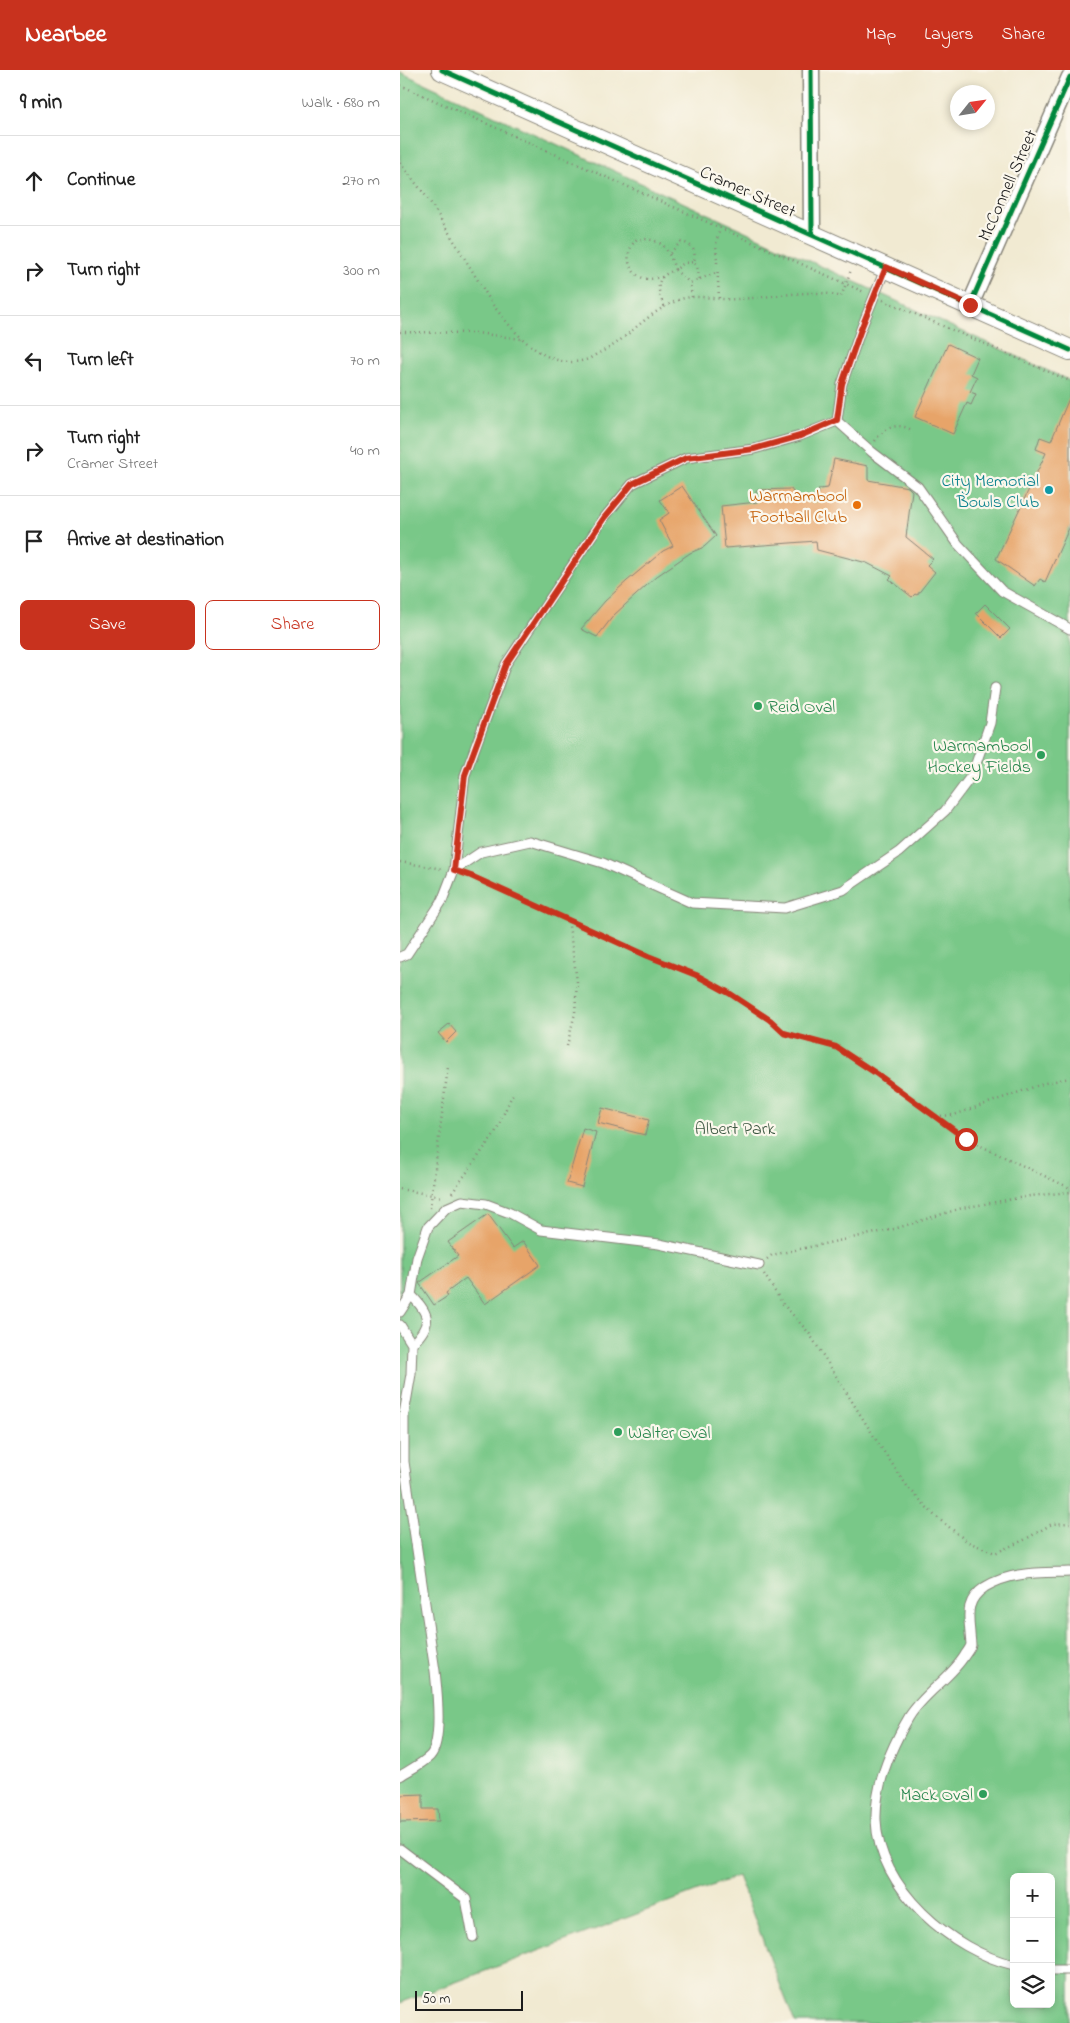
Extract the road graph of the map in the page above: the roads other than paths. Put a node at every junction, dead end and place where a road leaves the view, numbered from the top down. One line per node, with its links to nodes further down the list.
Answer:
1 (442, 70): 4 (street, Cramer Street)
2 (811, 70): 4 (street)
3 (1070, 77): 6 (street, McConnell Street)
4 (812, 235): 5 (street, Cramer Street)
5 (886, 267): 6 (street, Cramer Street); 8 (lane)
6 (970, 305): 7 (street, Cramer Street)
7 (1070, 350)
8 (837, 420): 9 (lane); 11 (lane)
9 (1070, 628)
10 (995, 688): 11 (lane)
11 (454, 870): 12 (lane)
12 (400, 957)
13 (759, 1265): 14 (lane)
14 (411, 1295): 15 (lane); 17 (lane)
15 (400, 1312)
16 (400, 1325): 17 (lane)
17 (412, 1344): 19 (lane)
18 (1070, 1572): 22 (lane)
19 (400, 1776)
20 (400, 1849): 21 (lane)
21 (473, 1937)
22 (1010, 1964)
23 (1055, 1970): 24 (lane)
24 (1070, 1970)

